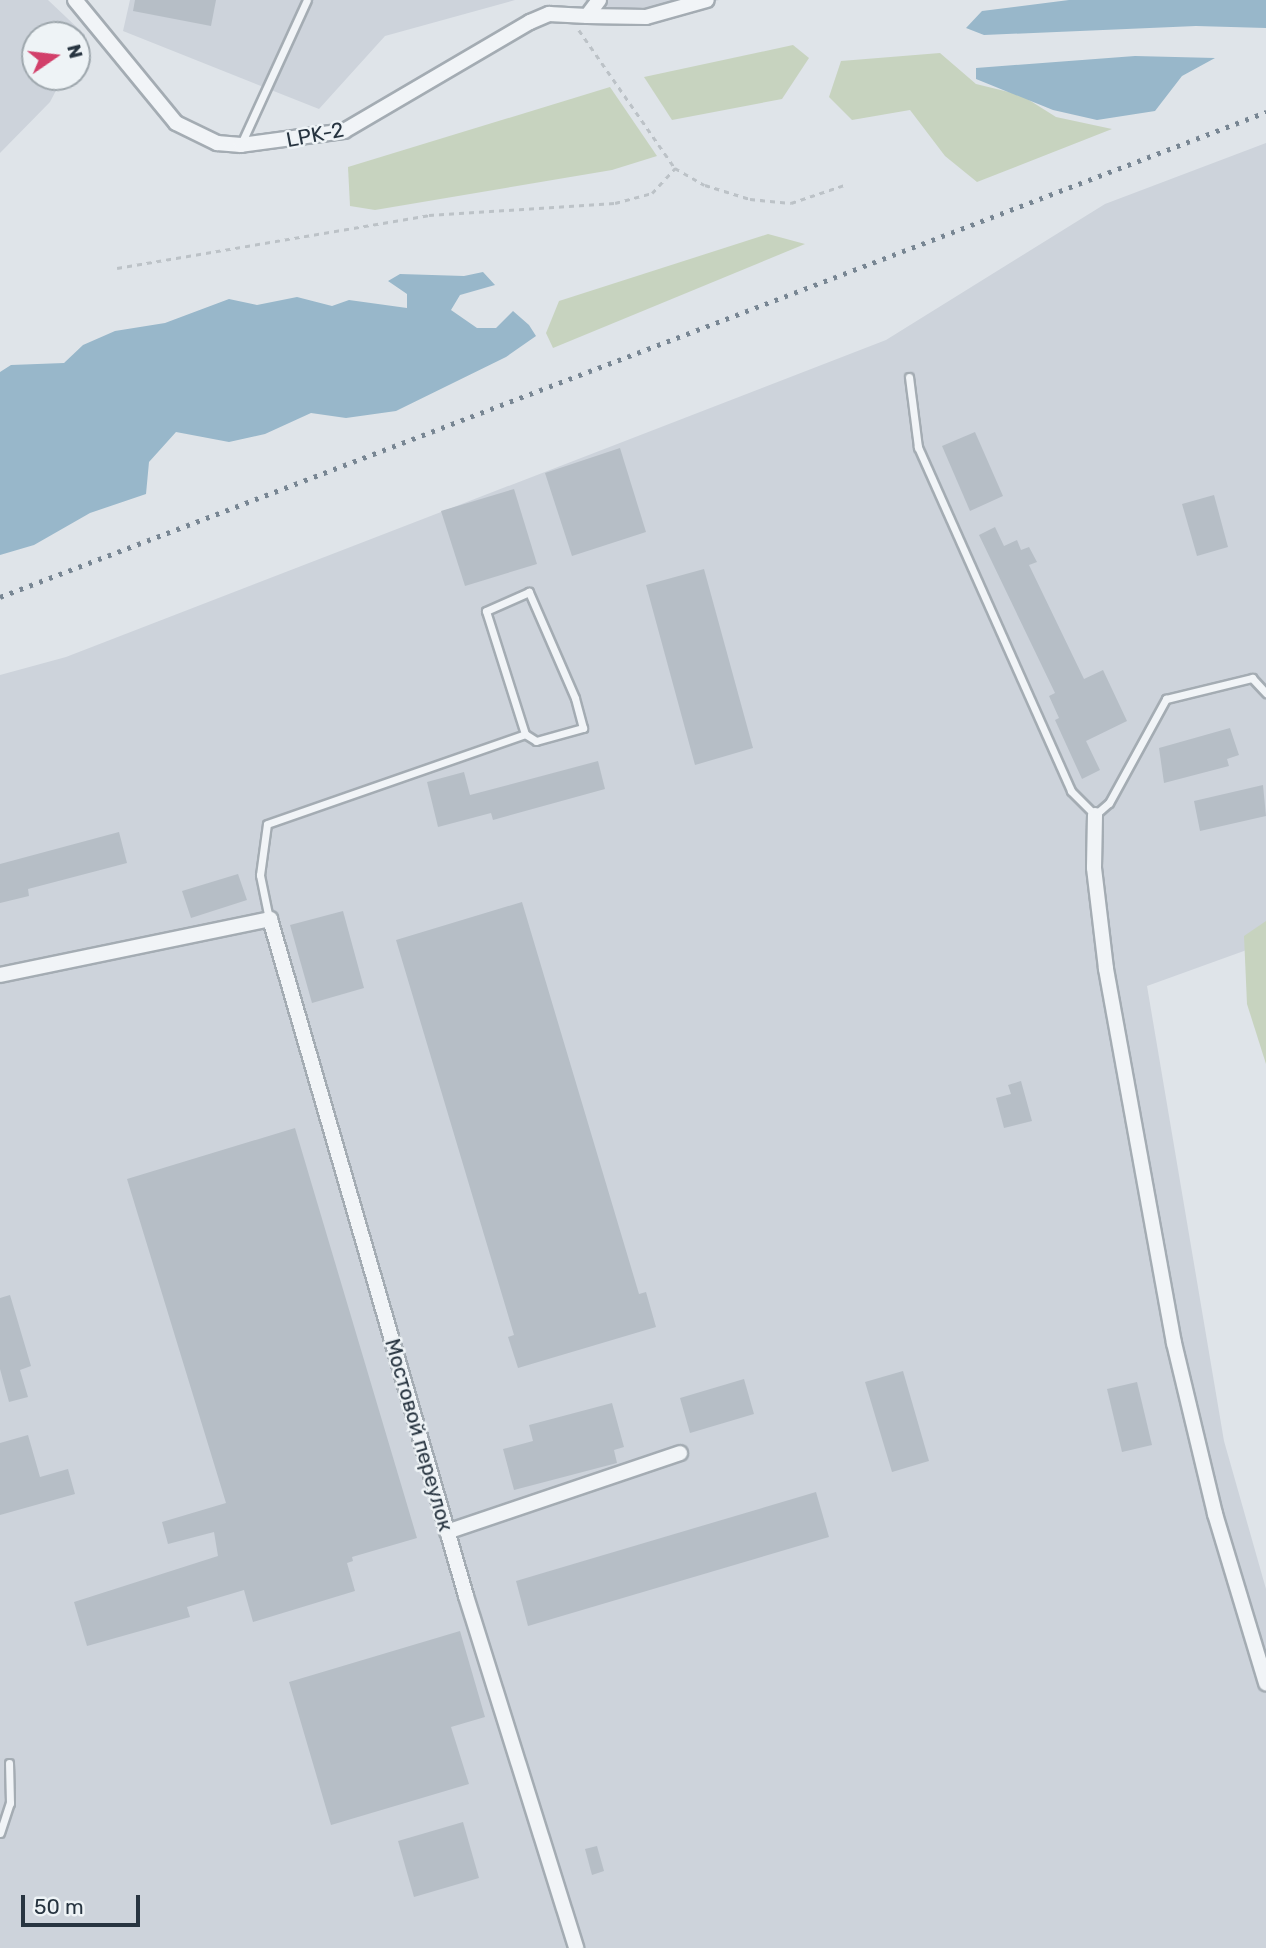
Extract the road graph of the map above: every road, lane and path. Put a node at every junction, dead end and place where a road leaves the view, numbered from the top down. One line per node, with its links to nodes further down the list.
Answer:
1 (75, 0): 7 (street, LPK-2)
2 (307, 0): 7 (lane)
3 (600, 0): 6 (street)
4 (707, 0): 6 (street, LPK-2)
5 (566, 13): 6 (street, LPK-2); 7 (street, LPK-2); 8 (path)
6 (587, 16)
7 (240, 145)
8 (675, 168): 9 (path); 10 (path)
9 (847, 184)
10 (117, 268)
11 (909, 377): 14 (lane)
12 (1266, 693): 14 (lane)
13 (525, 734): 13 (lane); 15 (lane)
14 (1095, 815): 19 (street)
15 (270, 919): 16 (street); 18 (street, Мостовой переулок)
16 (0, 975)
17 (680, 1453): 18 (street)
18 (447, 1532): 22 (street, Мостовой переулок)
19 (1266, 1684)
20 (9, 1763): 21 (lane)
21 (0, 1833)
22 (576, 1948)

